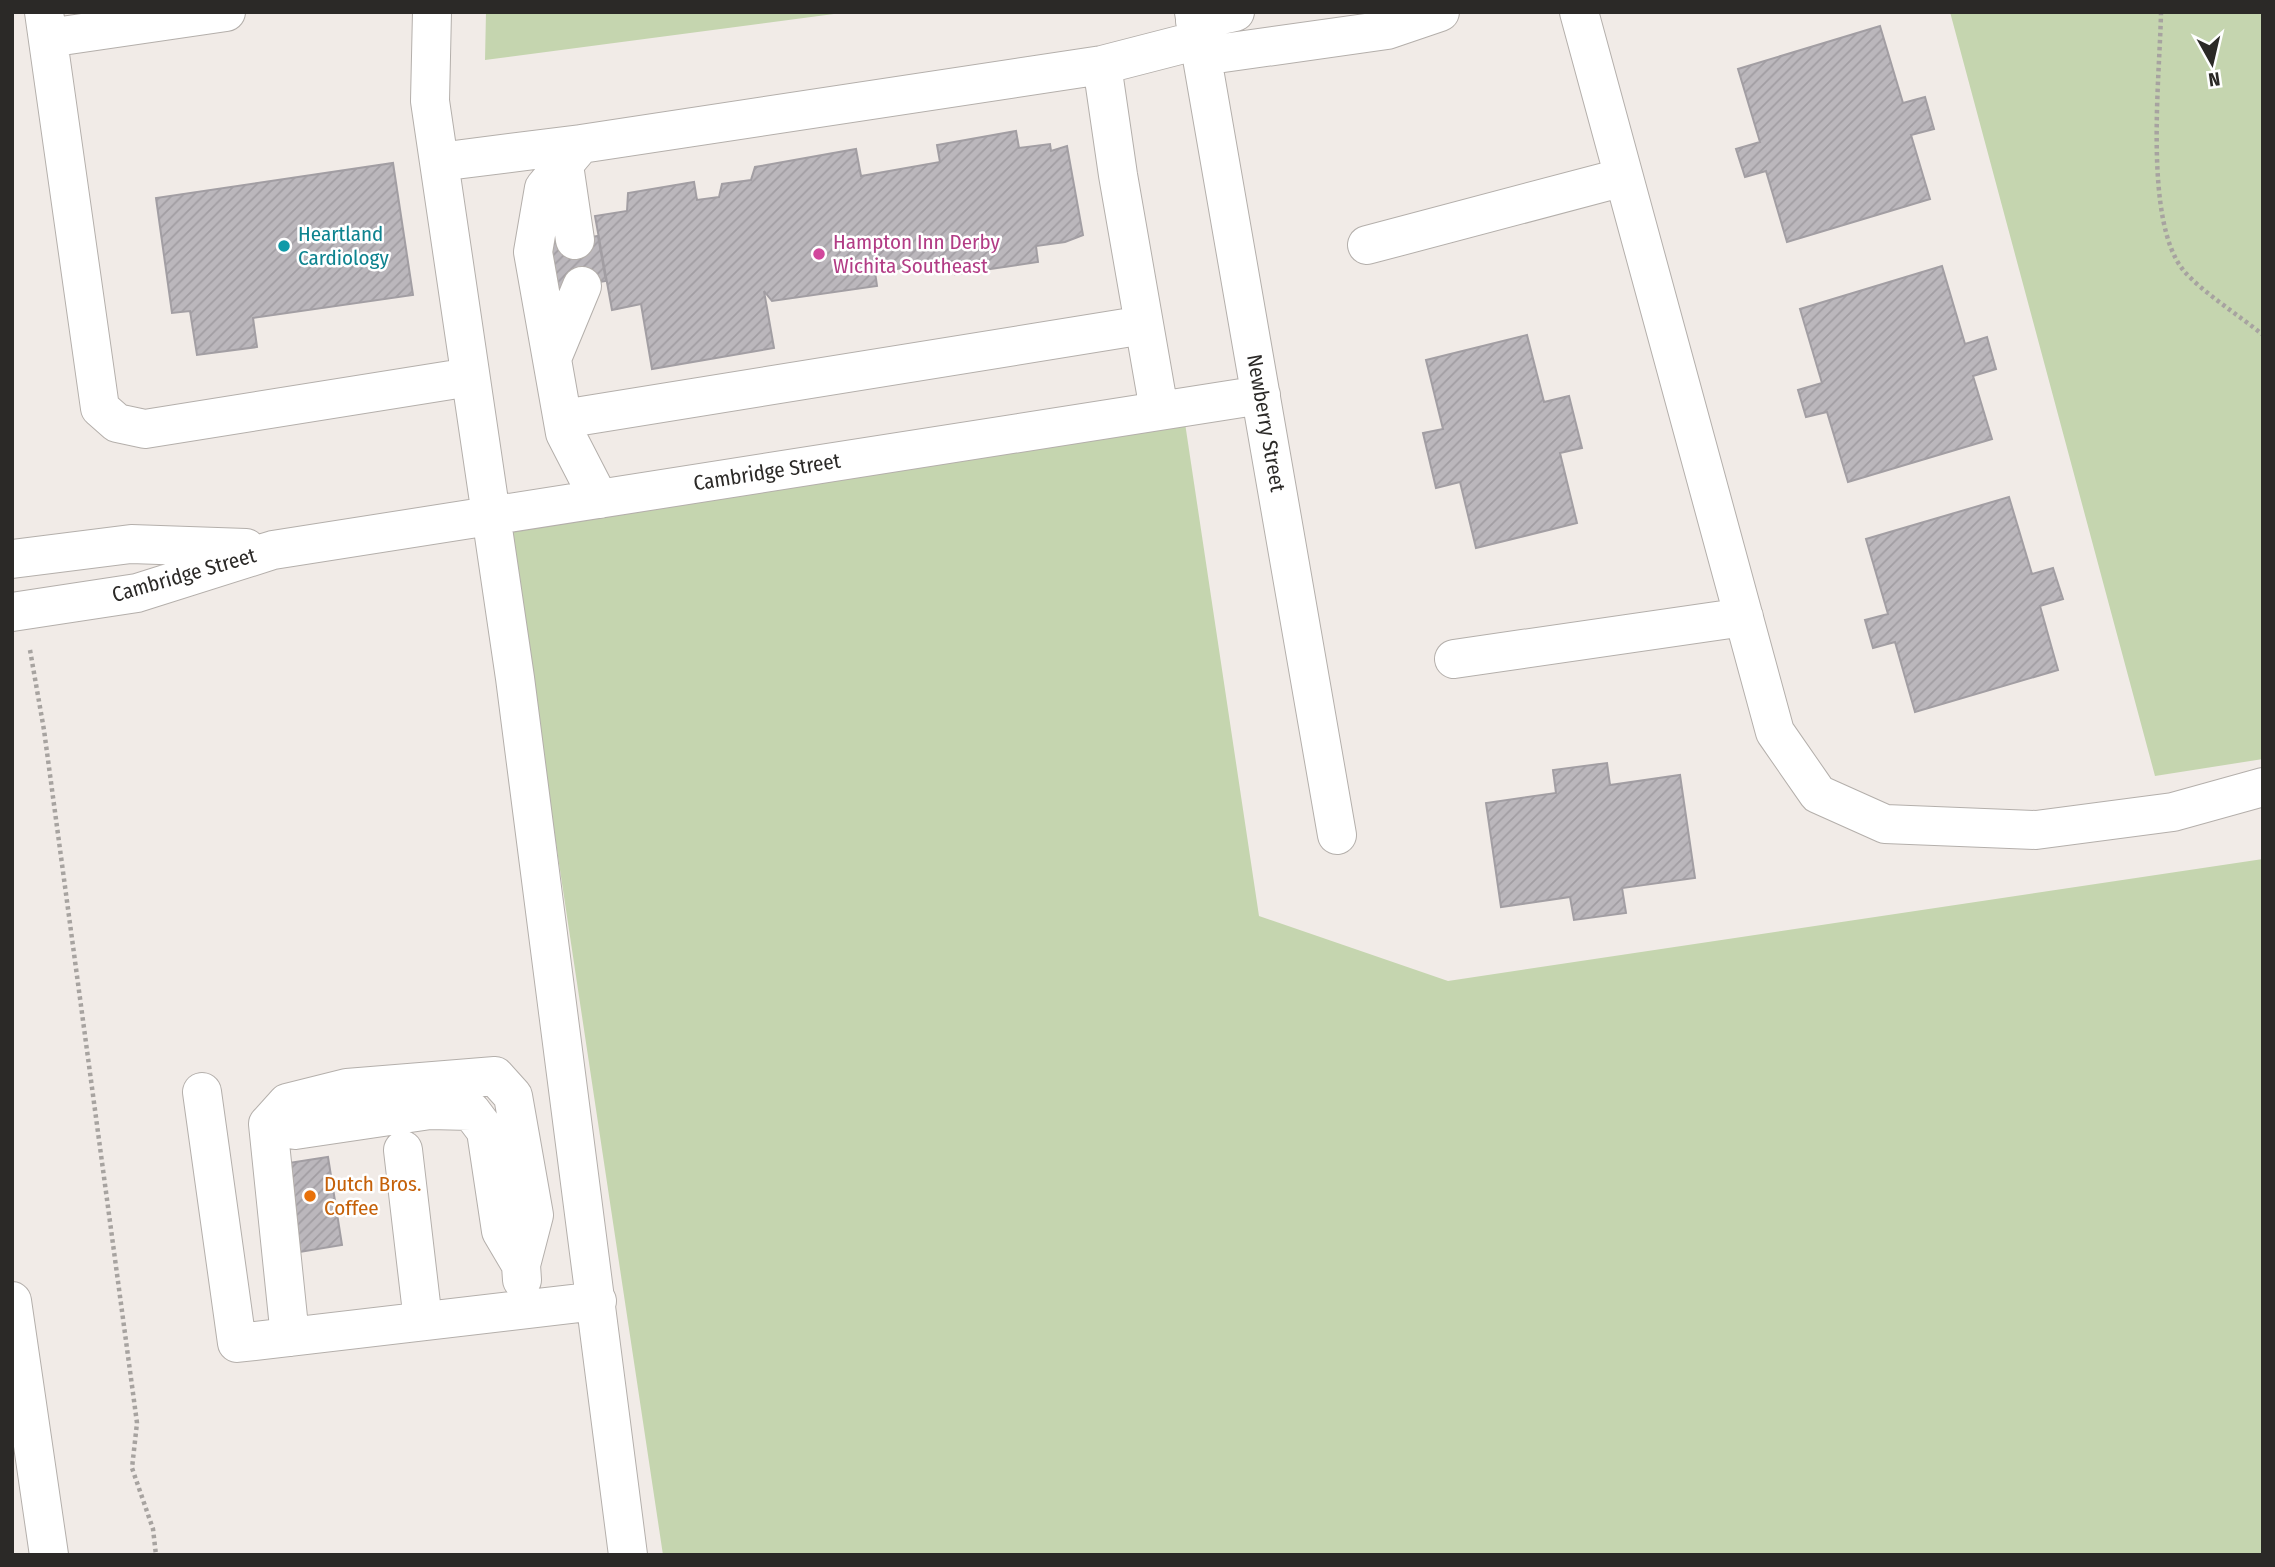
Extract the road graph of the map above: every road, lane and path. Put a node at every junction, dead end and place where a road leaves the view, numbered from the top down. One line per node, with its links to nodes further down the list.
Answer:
1 (226, 12): 7 (street)
2 (432, 12): 11 (street)
3 (1235, 12): 8 (street)
4 (1440, 12): 8 (street)
5 (1579, 12): 12 (street)
6 (2161, 12): 17 (path)
7 (46, 25): 19 (street)
8 (1198, 32): 9 (street); 20 (street, Newberry Street)
9 (1102, 65): 10 (street); 16 (street)
10 (573, 154): 11 (street); 13 (street); 18 (street)
11 (439, 162): 19 (street)
12 (1624, 177): 14 (street); 28 (street)
13 (575, 240)
14 (1367, 245)
15 (582, 286): 18 (street)
16 (1144, 326): 21 (street); 22 (street)
17 (2263, 335)
18 (553, 356): 22 (street)
19 (470, 377): 24 (street)
20 (1261, 395): 21 (street, Cambridge Street); 32 (street, Newberry Street)
21 (1159, 410): 23 (street, Cambridge Street)
22 (563, 419): 23 (street)
23 (599, 499): 24 (street, Cambridge Street)
24 (490, 515): 25 (street, Cambridge Street); 36 (street)
25 (273, 550): 26 (street, Cambridge Street); 27 (street, Cambridge Street)
26 (12, 559)
27 (12, 611)
28 (1744, 617): 29 (street); 31 (street)
29 (1454, 659)
30 (33, 679): 41 (path)
31 (2263, 787)
32 (1337, 835)
33 (202, 1091): 39 (street)
34 (403, 1150): 38 (street)
35 (12, 1301): 40 (street)
36 (597, 1301): 37 (street); 42 (street)
37 (526, 1310): 38 (street); 39 (street)
38 (423, 1321): 39 (street)
39 (290, 1338)
40 (49, 1555)
41 (156, 1555)
42 (628, 1555)

